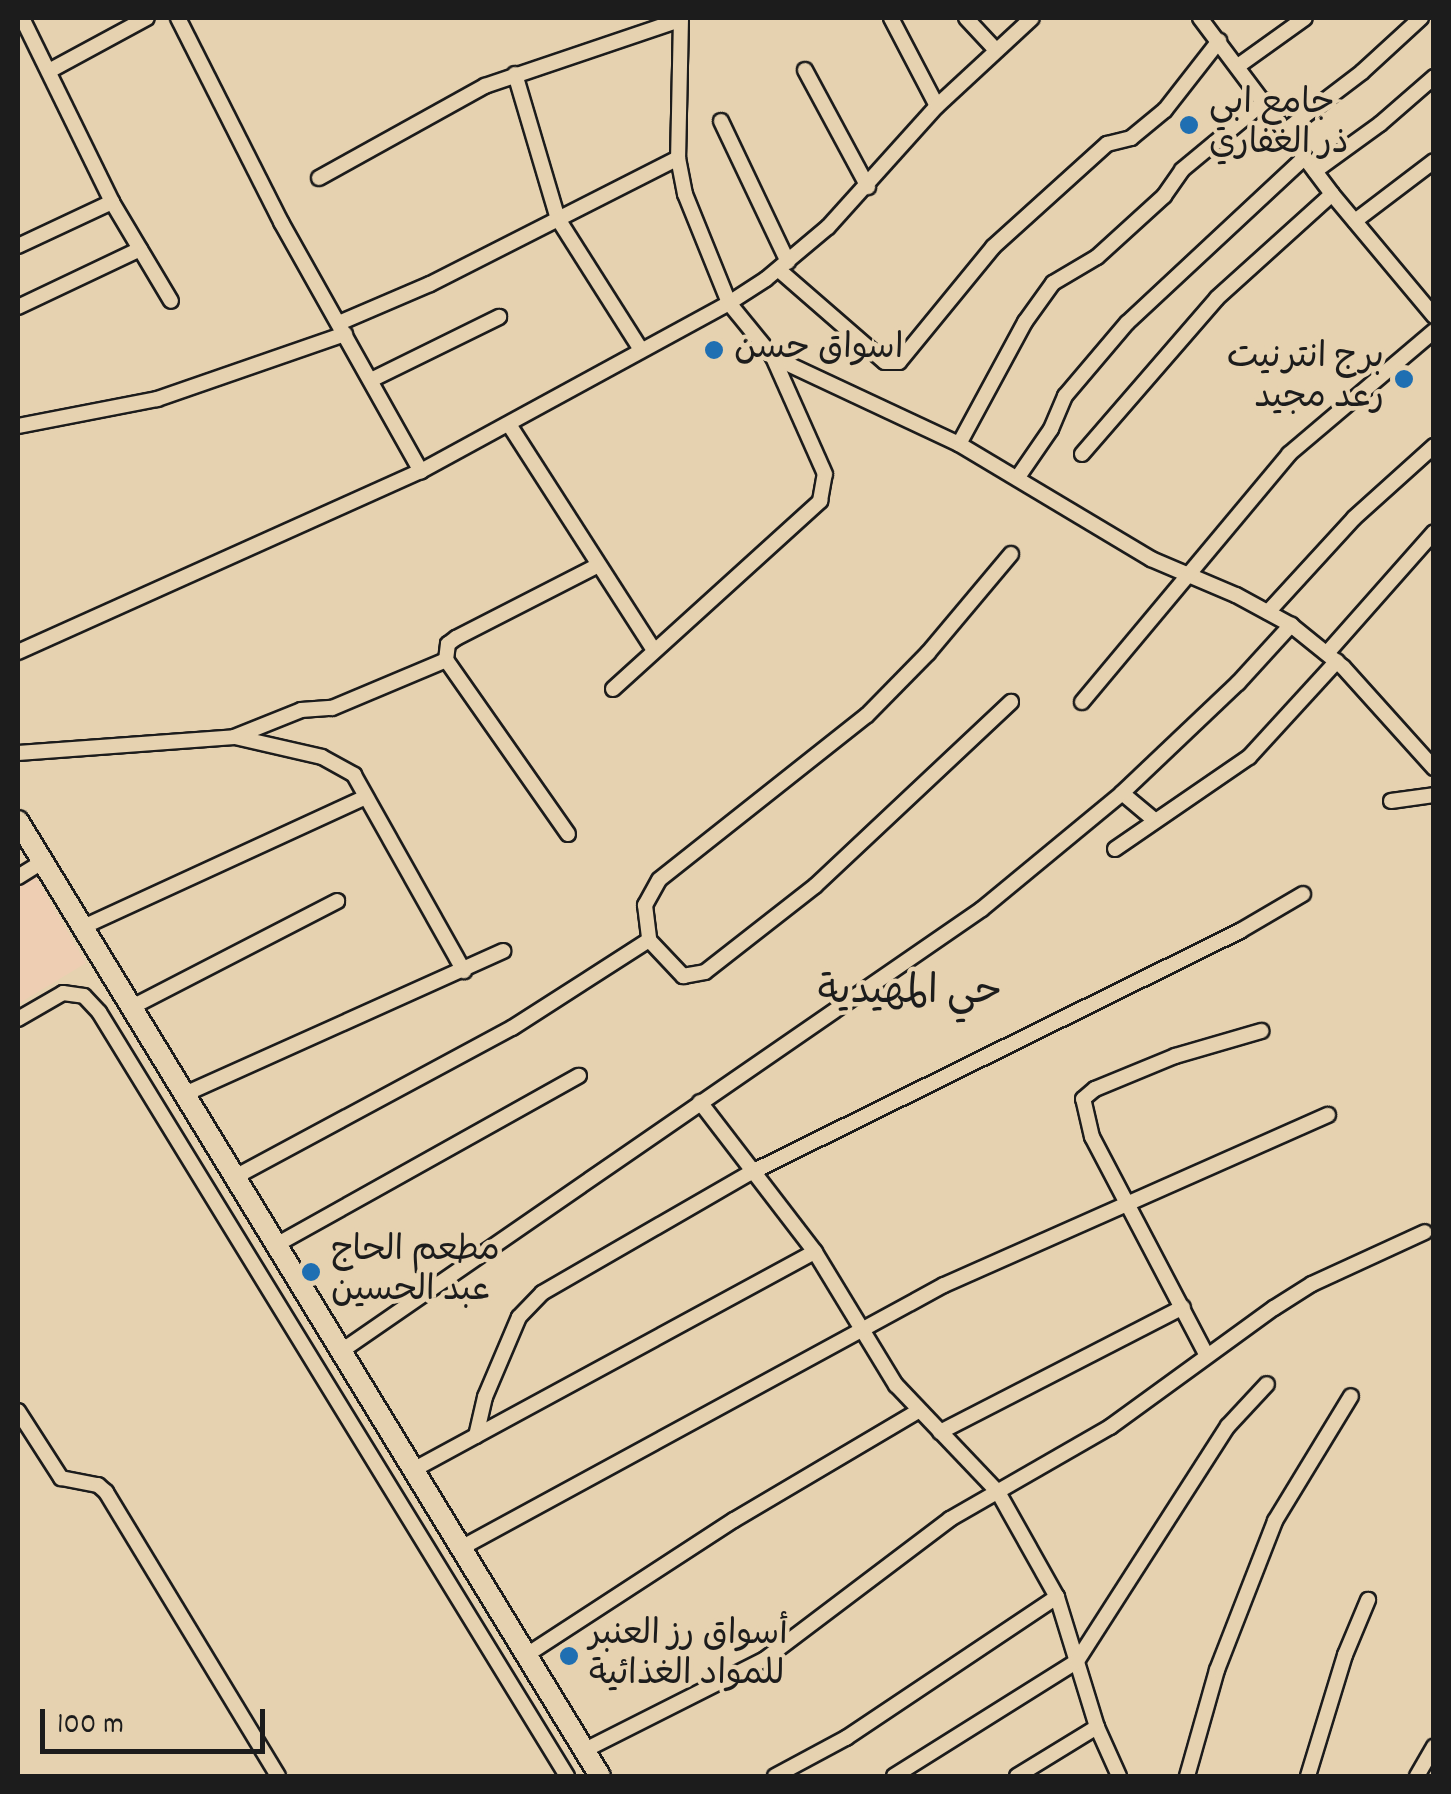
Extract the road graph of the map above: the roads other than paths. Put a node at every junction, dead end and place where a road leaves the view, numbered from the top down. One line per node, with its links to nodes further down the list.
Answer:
1 (147, 18): 15 (street)
2 (178, 18): 40 (street)
3 (890, 18): 19 (street)
4 (966, 18): 12 (street)
5 (1032, 18): 12 (street)
6 (1200, 18): 11 (street)
7 (1305, 18): 13 (street)
8 (1421, 18): 21 (street)
9 (23, 19): 15 (street)
10 (680, 19): 16 (street); 23 (street)
11 (1219, 41): 13 (street); 34 (street)
12 (994, 49): 19 (street)
13 (1238, 66): 18 (street)
14 (804, 70): 27 (street)
15 (49, 71): 29 (street)
16 (516, 74): 26 (street); 30 (street)
17 (1434, 77): 25 (street)
18 (1265, 100): 21 (street); 47 (street)
19 (937, 106): 27 (street)
20 (721, 121): 34 (street)
21 (1286, 130): 22 (street)
22 (1304, 157): 25 (street); 51 (street)
23 (678, 158): 30 (street); 36 (street)
24 (1434, 161): 31 (street)
25 (1315, 171): 28 (street)
26 (318, 178)
27 (868, 187): 34 (street)
28 (1332, 194): 31 (street); 49 (street)
29 (112, 202): 32 (street); 33 (street)
30 (558, 218): 40 (street); 42 (street)
31 (1355, 221): 38 (street)
32 (18, 246)
33 (140, 249): 35 (street); 37 (street)
34 (783, 266): 36 (street)
35 (171, 301)
36 (729, 303): 42 (street); 43 (street)
37 (18, 307)
38 (1434, 316)
39 (499, 317): 44 (street)
40 (342, 328): 44 (street); 45 (street)
41 (1434, 331): 55 (street)
42 (641, 350): 46 (street)
43 (773, 357): 47 (street); 58 (street)
44 (371, 380): 50 (street)
45 (18, 425)
46 (510, 426): 50 (street); 54 (street)
47 (959, 444): 51 (street)
48 (1434, 446): 56 (street)
49 (1082, 454)
50 (421, 471): 59 (street)
51 (1018, 477): 55 (street)
52 (1434, 532): 60 (street)
53 (1011, 554): 81 (street)
54 (597, 566): 58 (street); 61 (street)
55 (1186, 575): 56 (street); 64 (street)
56 (1268, 612): 57 (street)
57 (1291, 625): 60 (street); 68 (street)
58 (654, 650): 62 (street)
59 (18, 652)
60 (1332, 657): 67 (street); 72 (street)
61 (446, 660): 65 (street); 74 (street)
62 (613, 689)
63 (1012, 702): 81 (street)
64 (1082, 702)
65 (234, 737): 66 (street); 70 (street)
66 (18, 753)
67 (1434, 768)
68 (1122, 793): 72 (street); 91 (street)
69 (1434, 794): 71 (street)
70 (365, 797): 80 (street); 83 (street)
71 (1391, 801)
72 (1153, 819): 75 (street)
73 (18, 820): 76 (street)
74 (568, 834)
75 (1115, 849)
76 (44, 862): 77 (street); 80 (street)
77 (18, 877)
78 (1303, 894): 93 (street)
79 (337, 901): 84 (street)
80 (84, 928): 84 (street)
81 (649, 940): 94 (street)
82 (503, 951): 83 (street)
83 (464, 972): 90 (street)
84 (132, 1007): 87 (street)
85 (18, 1019): 88 (street)
86 (1261, 1030): 95 (street)
87 (163, 1058): 88 (street); 90 (street)
88 (139, 1073): 120 (street)
89 (579, 1076): 97 (street)
90 (185, 1094): 94 (street)
91 (700, 1102): 93 (street); 101 (street)
92 (1328, 1115): 95 (street)
93 (750, 1173): 98 (street); 108 (street)
94 (235, 1176): 97 (street)
95 (1125, 1204): 99 (street); 100 (street)
96 (1425, 1232): 102 (street)
97 (276, 1245): 101 (street)
98 (815, 1252): 100 (street); 108 (street)
99 (1183, 1307): 102 (street); 107 (street)
100 (862, 1329): 106 (street); 111 (street)
101 (340, 1352): 109 (street)
102 (1206, 1354): 110 (street)
103 (1267, 1384): 115 (street)
104 (1352, 1396): 126 (street)
105 (18, 1410): 119 (street)
106 (918, 1411): 107 (street); 114 (street)
107 (940, 1432): 110 (street)
108 (476, 1436): 109 (street)
109 (413, 1470): 111 (street)
110 (998, 1492): 112 (street); 118 (street)
111 (461, 1548): 114 (street)
112 (1057, 1597): 115 (street); 122 (street)
113 (1368, 1600): 127 (street)
114 (525, 1656): 118 (street)
115 (1077, 1660): 116 (street); 123 (street)
116 (1097, 1727): 124 (street); 125 (street)
117 (1434, 1746): 128 (street)
118 (585, 1750): 121 (street)
119 (278, 1776)
120 (567, 1776)
121 (600, 1776)
122 (775, 1776)
123 (894, 1776)
124 (1017, 1776)
125 (1119, 1776)
126 (1188, 1776)
127 (1308, 1776)
128 (1417, 1776)

